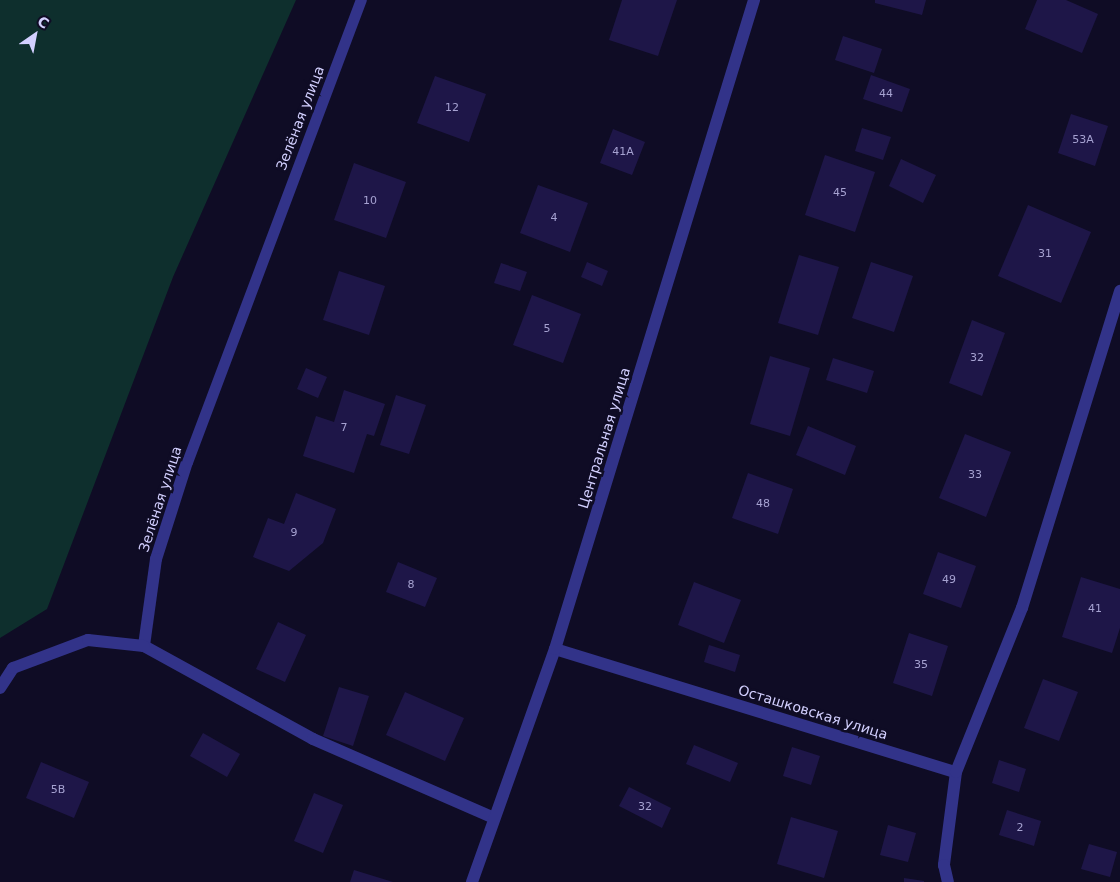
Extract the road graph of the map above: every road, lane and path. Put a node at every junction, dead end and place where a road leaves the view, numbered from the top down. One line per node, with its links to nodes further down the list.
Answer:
1 (361, 0): 4 (lane, Зелёная улица)
2 (754, 0): 6 (street, Центральная улица)
3 (1120, 291): 8 (street)
4 (187, 462): 5 (street, Зелёная улица)
5 (144, 646): 7 (street); 9 (street)
6 (555, 649): 8 (street, Осташковская улица); 9 (street, Центральная улица)
7 (0, 688)
8 (956, 772): 11 (street)
9 (494, 818): 10 (street, Центральная улица)
10 (472, 882)
11 (948, 882)

